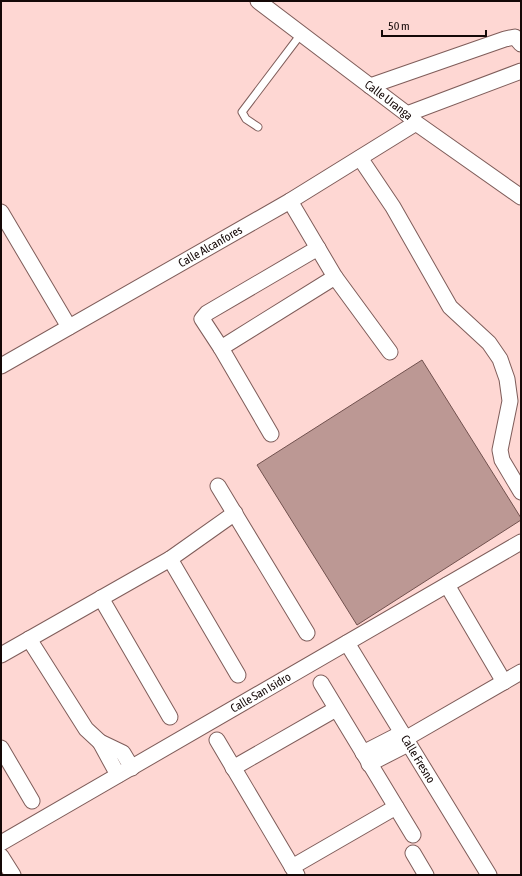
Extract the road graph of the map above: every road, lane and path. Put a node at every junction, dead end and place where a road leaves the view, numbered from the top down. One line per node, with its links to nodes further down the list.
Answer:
1 (258, 1): 2 (street, Calle Uranga)
2 (301, 34): 5 (street, Calle Uranga); 7 (lane)
3 (521, 44): 5 (street)
4 (521, 71): 6 (street, Calle Alcanfores)
5 (370, 86): 6 (street, Calle Uranga)
6 (411, 119): 8 (street, Calle Alcanfores); 9 (street, Calle Uranga)
7 (258, 126)
8 (360, 158): 10 (street, Calle Alcanfores); 20 (street)
9 (521, 197)
10 (290, 201): 12 (street); 14 (street, Calle Alcanfores)
11 (1, 212): 14 (street)
12 (318, 248): 13 (street); 15 (street)
13 (335, 277): 15 (street); 16 (street)
14 (69, 327): 17 (street, Calle Alcanfores)
15 (221, 348): 18 (street)
16 (390, 352)
17 (1, 366)
18 (271, 434)
19 (218, 486): 21 (street)
20 (521, 492)
21 (235, 513): 23 (street); 26 (street)
22 (521, 542): 24 (street, Calle San Isidro)
23 (170, 559): 25 (street); 31 (street)
24 (447, 585): 28 (street, Calle San Isidro); 32 (street)
25 (101, 598): 27 (street); 35 (street)
26 (307, 633)
27 (29, 639): 29 (street); 38 (street)
28 (346, 643): 36 (street, Calle Fresno); 41 (street, Calle San Isidro)
29 (1, 655)
30 (521, 672): 32 (street)
31 (238, 675)
32 (504, 682): 36 (street)
33 (321, 683): 34 (street)
34 (336, 708): 40 (street); 42 (street)
35 (170, 717)
36 (405, 738): 40 (street); 53 (street, Calle Fresno)
37 (217, 740): 42 (street)
38 (100, 742): 41 (street); 43 (street)
39 (1, 748): 44 (street)
40 (366, 759): 45 (street)
41 (132, 768): 43 (street, Calle San Isidro)
42 (233, 768): 50 (street)
43 (118, 775): 47 (street, Calle San Isidro)
44 (32, 801)
45 (396, 807): 46 (street); 50 (street)
46 (413, 835)
47 (1, 843)
48 (413, 853): 52 (street)
49 (1, 856): 51 (street)
50 (294, 871)
51 (13, 875)
52 (426, 875)
53 (489, 875)

